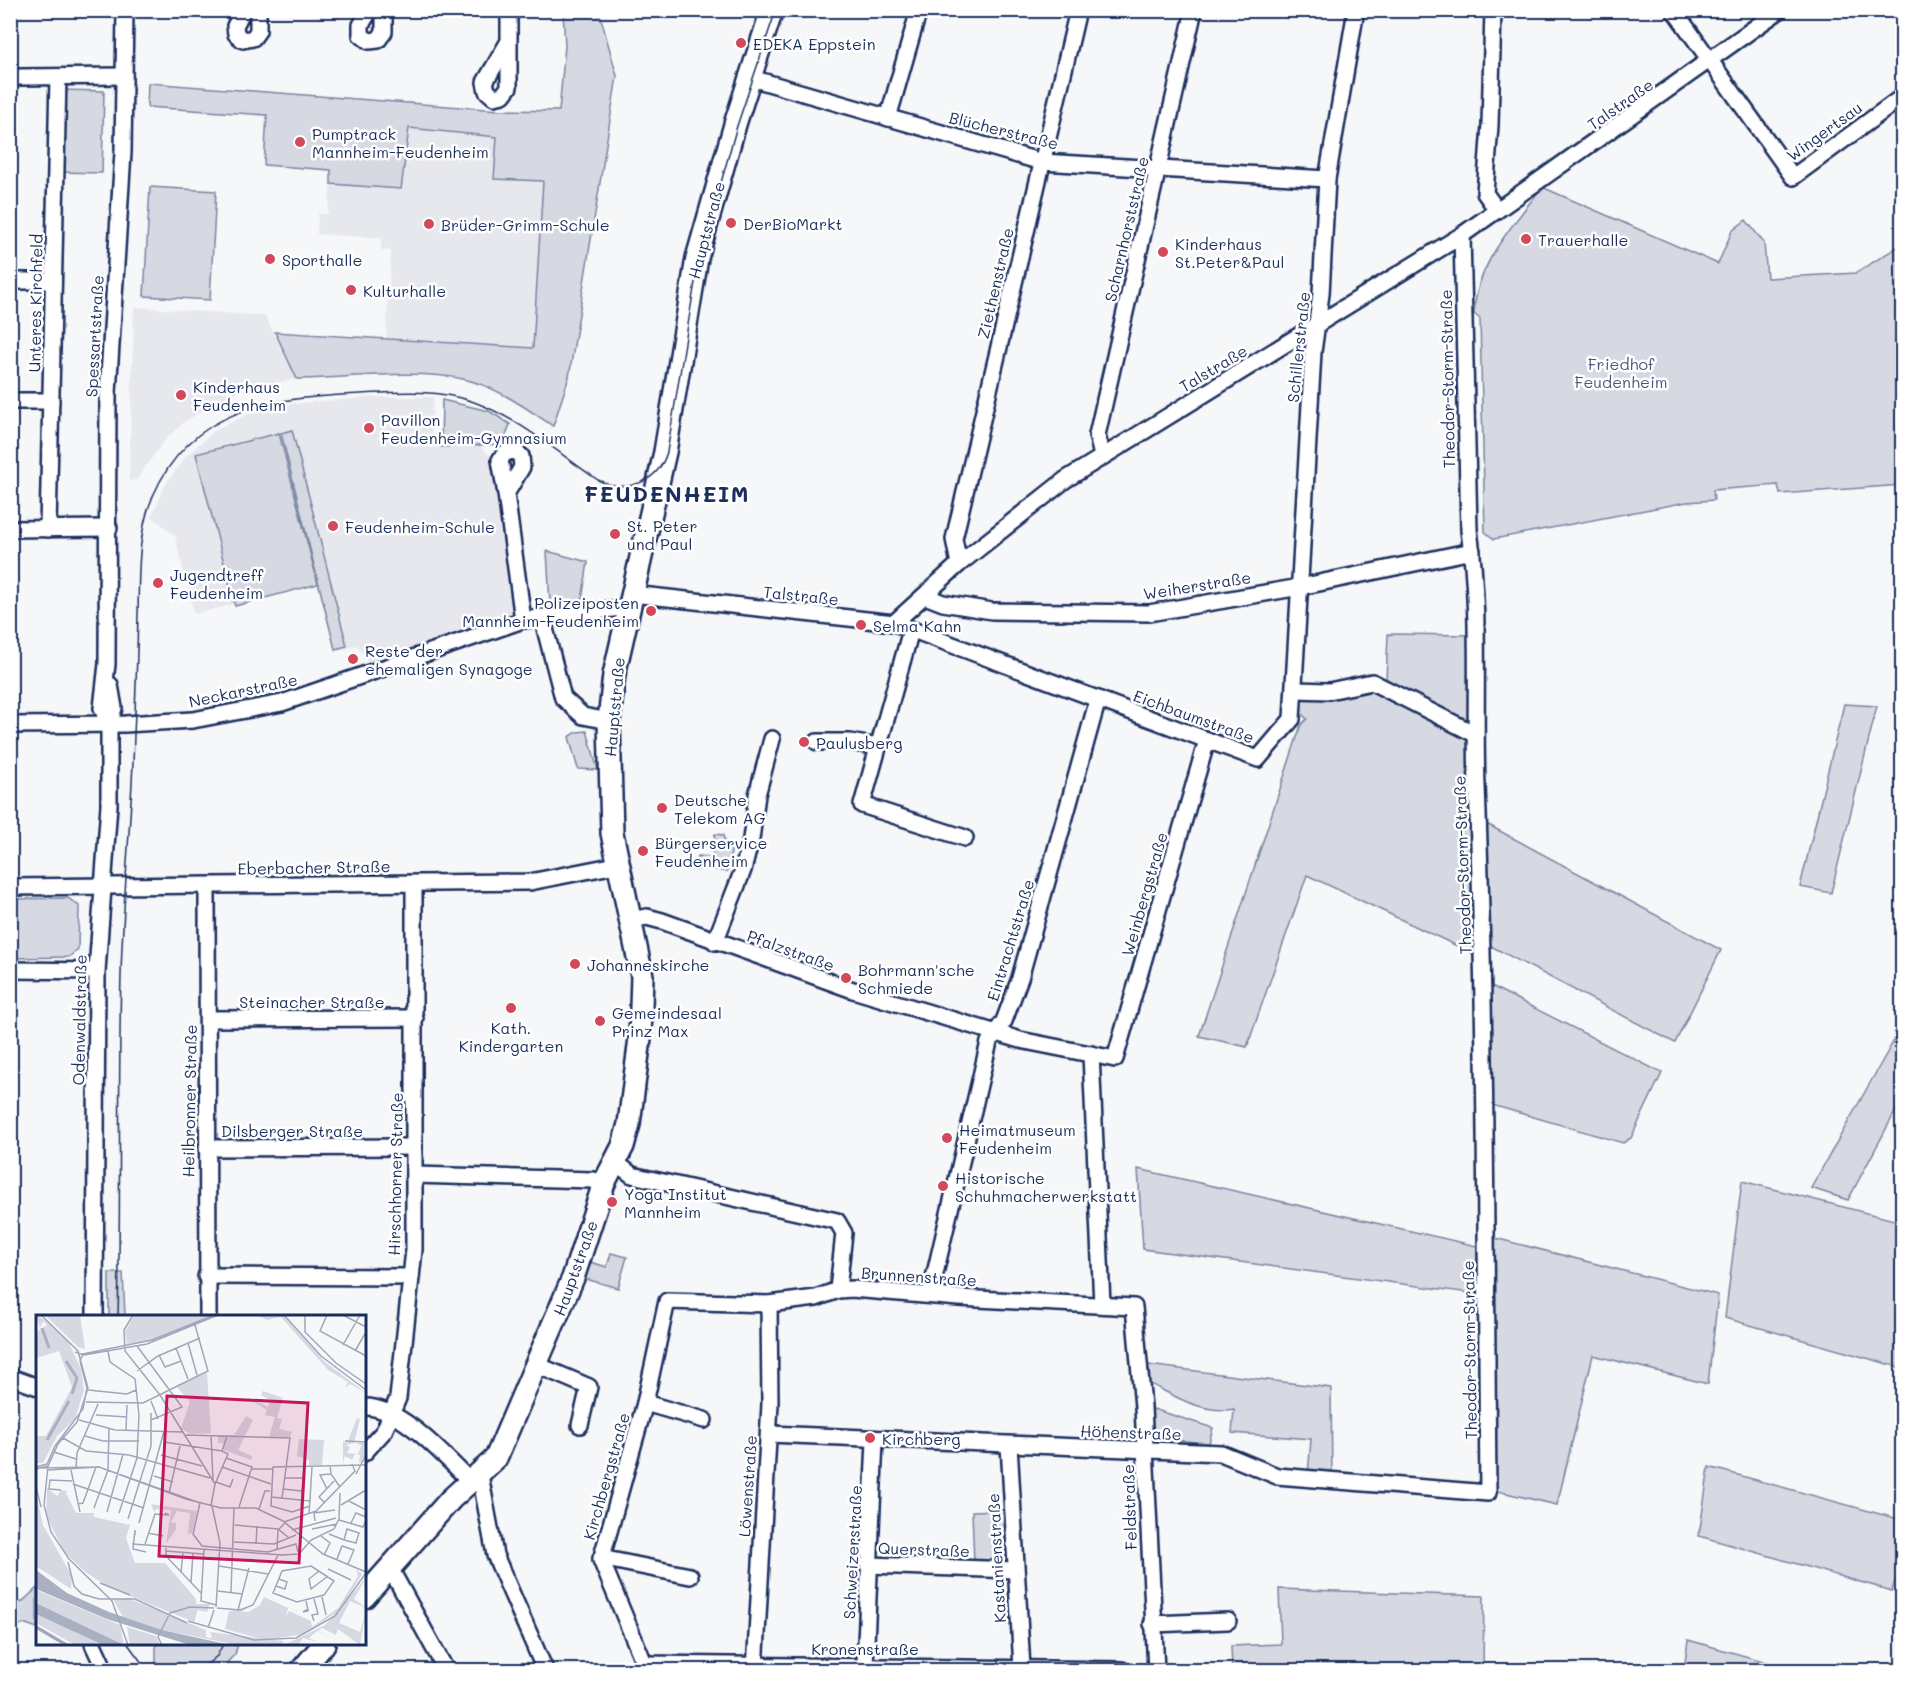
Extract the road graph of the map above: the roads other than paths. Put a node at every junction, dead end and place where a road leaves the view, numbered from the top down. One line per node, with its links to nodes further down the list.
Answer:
1 (125, 10): 17 (street, Spessartstraße)
2 (243, 10): 3 (street)
3 (258, 10)
4 (370, 10): 5 (street)
5 (384, 10)
6 (509, 10): 15 (street)
7 (772, 10): 19 (street, Hauptstraße)
8 (919, 10): 22 (street)
9 (1078, 10): 23 (street, Ziethenstraße)
10 (1194, 10): 24 (street, Scharnhorststraße)
11 (1356, 10): 25 (street, Schillerstraße)
12 (1493, 10): 26 (street)
13 (1674, 10): 16 (street)
14 (1780, 10): 16 (street, Talstraße)
15 (509, 41)
16 (1709, 63): 21 (street, Wingertsau); 26 (street, Talstraße)
17 (124, 76): 18 (street); 35 (street, Spessartstraße)
18 (58, 77): 20 (street); 29 (street, Unteres Kirchfeld)
19 (751, 78): 22 (street, Blücherstraße); 42 (street, Hauptstraße)
20 (10, 80)
21 (1902, 97)
22 (888, 118): 23 (street, Blücherstraße)
23 (1042, 162): 24 (street, Blücherstraße); 39 (street, Ziethenstraße)
24 (1159, 169): 25 (street, Blücherstraße); 33 (street, Scharnhorststraße)
25 (1327, 179): 30 (street, Schillerstraße)
26 (1497, 210): 27 (street, Talstraße)
27 (1462, 236): 30 (street, Talstraße); 38 (street, Theodor-Storm-Straße)
28 (10, 281): 29 (street)
29 (53, 281): 32 (street, Unteres Kirchfeld)
30 (1317, 327): 33 (street, Talstraße); 40 (street, Schillerstraße)
31 (10, 400): 32 (street)
32 (51, 401): 37 (street, Unteres Kirchfeld)
33 (1102, 456): 39 (street, Talstraße)
34 (506, 494): 44 (street)
35 (109, 528): 37 (street); 51 (street, Spessartstraße)
36 (10, 529): 37 (street)
37 (48, 529)
38 (1472, 551): 40 (street, Weiherstraße); 52 (street, Theodor-Storm-Straße)
39 (959, 564): 41 (street, Talstraße)
40 (1300, 587): 41 (street, Weiherstraße); 47 (street, Schillerstraße)
41 (925, 596): 45 (street, Talstraße)
42 (631, 601): 43 (street, Neckarstraße); 45 (street, Talstraße); 49 (street, Hauptstraße)
43 (542, 617): 44 (street, Neckarstraße); 49 (street)
44 (523, 620): 51 (street, Neckarstraße)
45 (894, 623): 46 (street, Eichbaumstraße)
46 (911, 630): 48 (street, Eichbaumstraße); 56 (street)
47 (1295, 690): 52 (street); 54 (street, Eichbaumstraße)
48 (1098, 699): 54 (street, Eichbaumstraße); 69 (street, Eintrachtstraße)
49 (609, 721): 58 (street, Hauptstraße)
50 (10, 725): 51 (street, Neckarstraße)
51 (109, 725): 62 (street, Odenwaldstraße)
52 (1475, 734): 101 (street, Theodor-Storm-Straße)
53 (772, 739): 64 (street)
54 (1207, 740): 71 (street, Weinbergstraße)
55 (817, 742): 56 (street)
56 (878, 747): 57 (street)
57 (965, 838)
58 (616, 865): 59 (street, Eberbacher Straße); 63 (street, Hauptstraße)
59 (414, 884): 61 (street, Eberbacher Straße); 67 (street, Hirschhorner Straße)
60 (10, 886): 62 (street, Eberbacher Straße)
61 (207, 886): 62 (street, Eberbacher Straße); 68 (street, Heilbronner Straße)
62 (102, 887): 66 (street, Odenwaldstraße)
63 (630, 920): 64 (street, Pfalzstraße); 74 (street, Hauptstraße)
64 (715, 942): 69 (street, Pfalzstraße)
65 (10, 970): 66 (street)
66 (97, 971): 85 (street, Odenwaldstraße)
67 (415, 1018): 68 (street, Steinacher Straße); 72 (street, Hirschhorner Straße)
68 (209, 1019): 73 (street, Heilbronner Straße)
69 (997, 1032): 70 (street, Pfalzstraße); 80 (street, Eintrachtstraße)
70 (1091, 1054): 71 (street, Pfalzstraße); 83 (street)
71 (1115, 1059)
72 (414, 1147): 73 (street, Dilsberger Straße); 75 (street, Hirschhorner Straße)
73 (207, 1148): 77 (street, Heilbronner Straße)
74 (615, 1162): 76 (street, Hauptstraße); 79 (street)
75 (414, 1175): 76 (street); 78 (street, Hirschhorner Straße)
76 (604, 1183): 87 (street, Hauptstraße)
77 (206, 1276): 78 (street); 86 (street, Heilbronner Straße)
78 (411, 1277): 92 (street, Hirschhorner Straße)
79 (838, 1290): 80 (street, Brunnenstraße); 82 (street, Brunnenstraße)
80 (930, 1295): 83 (street, Brunnenstraße)
81 (667, 1301): 82 (street, Brunnenstraße); 90 (street, Kirchbergstraße)
82 (769, 1304): 95 (street, Löwenstraße)
83 (1102, 1305): 84 (street, Brunnenstraße)
84 (1134, 1307): 99 (street, Feldstraße)
85 (95, 1315)
86 (208, 1315)
87 (537, 1365): 94 (street); 100 (street, Hauptstraße)
88 (10, 1377): 89 (street)
89 (36, 1387)
90 (645, 1403): 93 (street, Kirchbergstraße); 102 (street, Kirchbergstraße)
91 (366, 1407): 92 (street)
92 (393, 1414): 98 (street, Hirschhorner Straße); 100 (street)
93 (704, 1420)
94 (580, 1425)
95 (769, 1434): 96 (street, Höhenstraße); 114 (street, Löwenstraße)
96 (875, 1440): 97 (street, Höhenstraße); 103 (street, Schweizerstraße)
97 (1009, 1445): 99 (street, Höhenstraße); 105 (street, Kastanienstraße)
98 (366, 1451)
99 (1145, 1451): 101 (street, Höhenstraße); 109 (street, Feldstraße)
100 (475, 1478): 104 (street, Hauptstraße); 119 (street)
101 (1488, 1493)
102 (601, 1558): 106 (street, Kirchbergstraße); 113 (street, Kirchbergstraße)
103 (868, 1565): 105 (street, Querstraße); 112 (street, Schweizerstraße)
104 (390, 1568): 107 (street, Hauptstraße); 118 (street)
105 (1015, 1570): 115 (street, Kastanienstraße)
106 (690, 1576)
107 (366, 1595)
108 (1228, 1621): 109 (street)
109 (1152, 1624): 121 (street, Feldstraße)
110 (93, 1645): 116 (street)
111 (323, 1645): 117 (street)
112 (865, 1665): 114 (street, Kronenstraße); 115 (street, Kronenstraße)
113 (646, 1667): 114 (street, Kronenstraße)
114 (755, 1668)
115 (1022, 1668): 120 (street, Kronenstraße)
116 (105, 1671)
117 (302, 1671)
118 (446, 1671)
119 (544, 1671)
120 (1122, 1671)
121 (1156, 1671)

